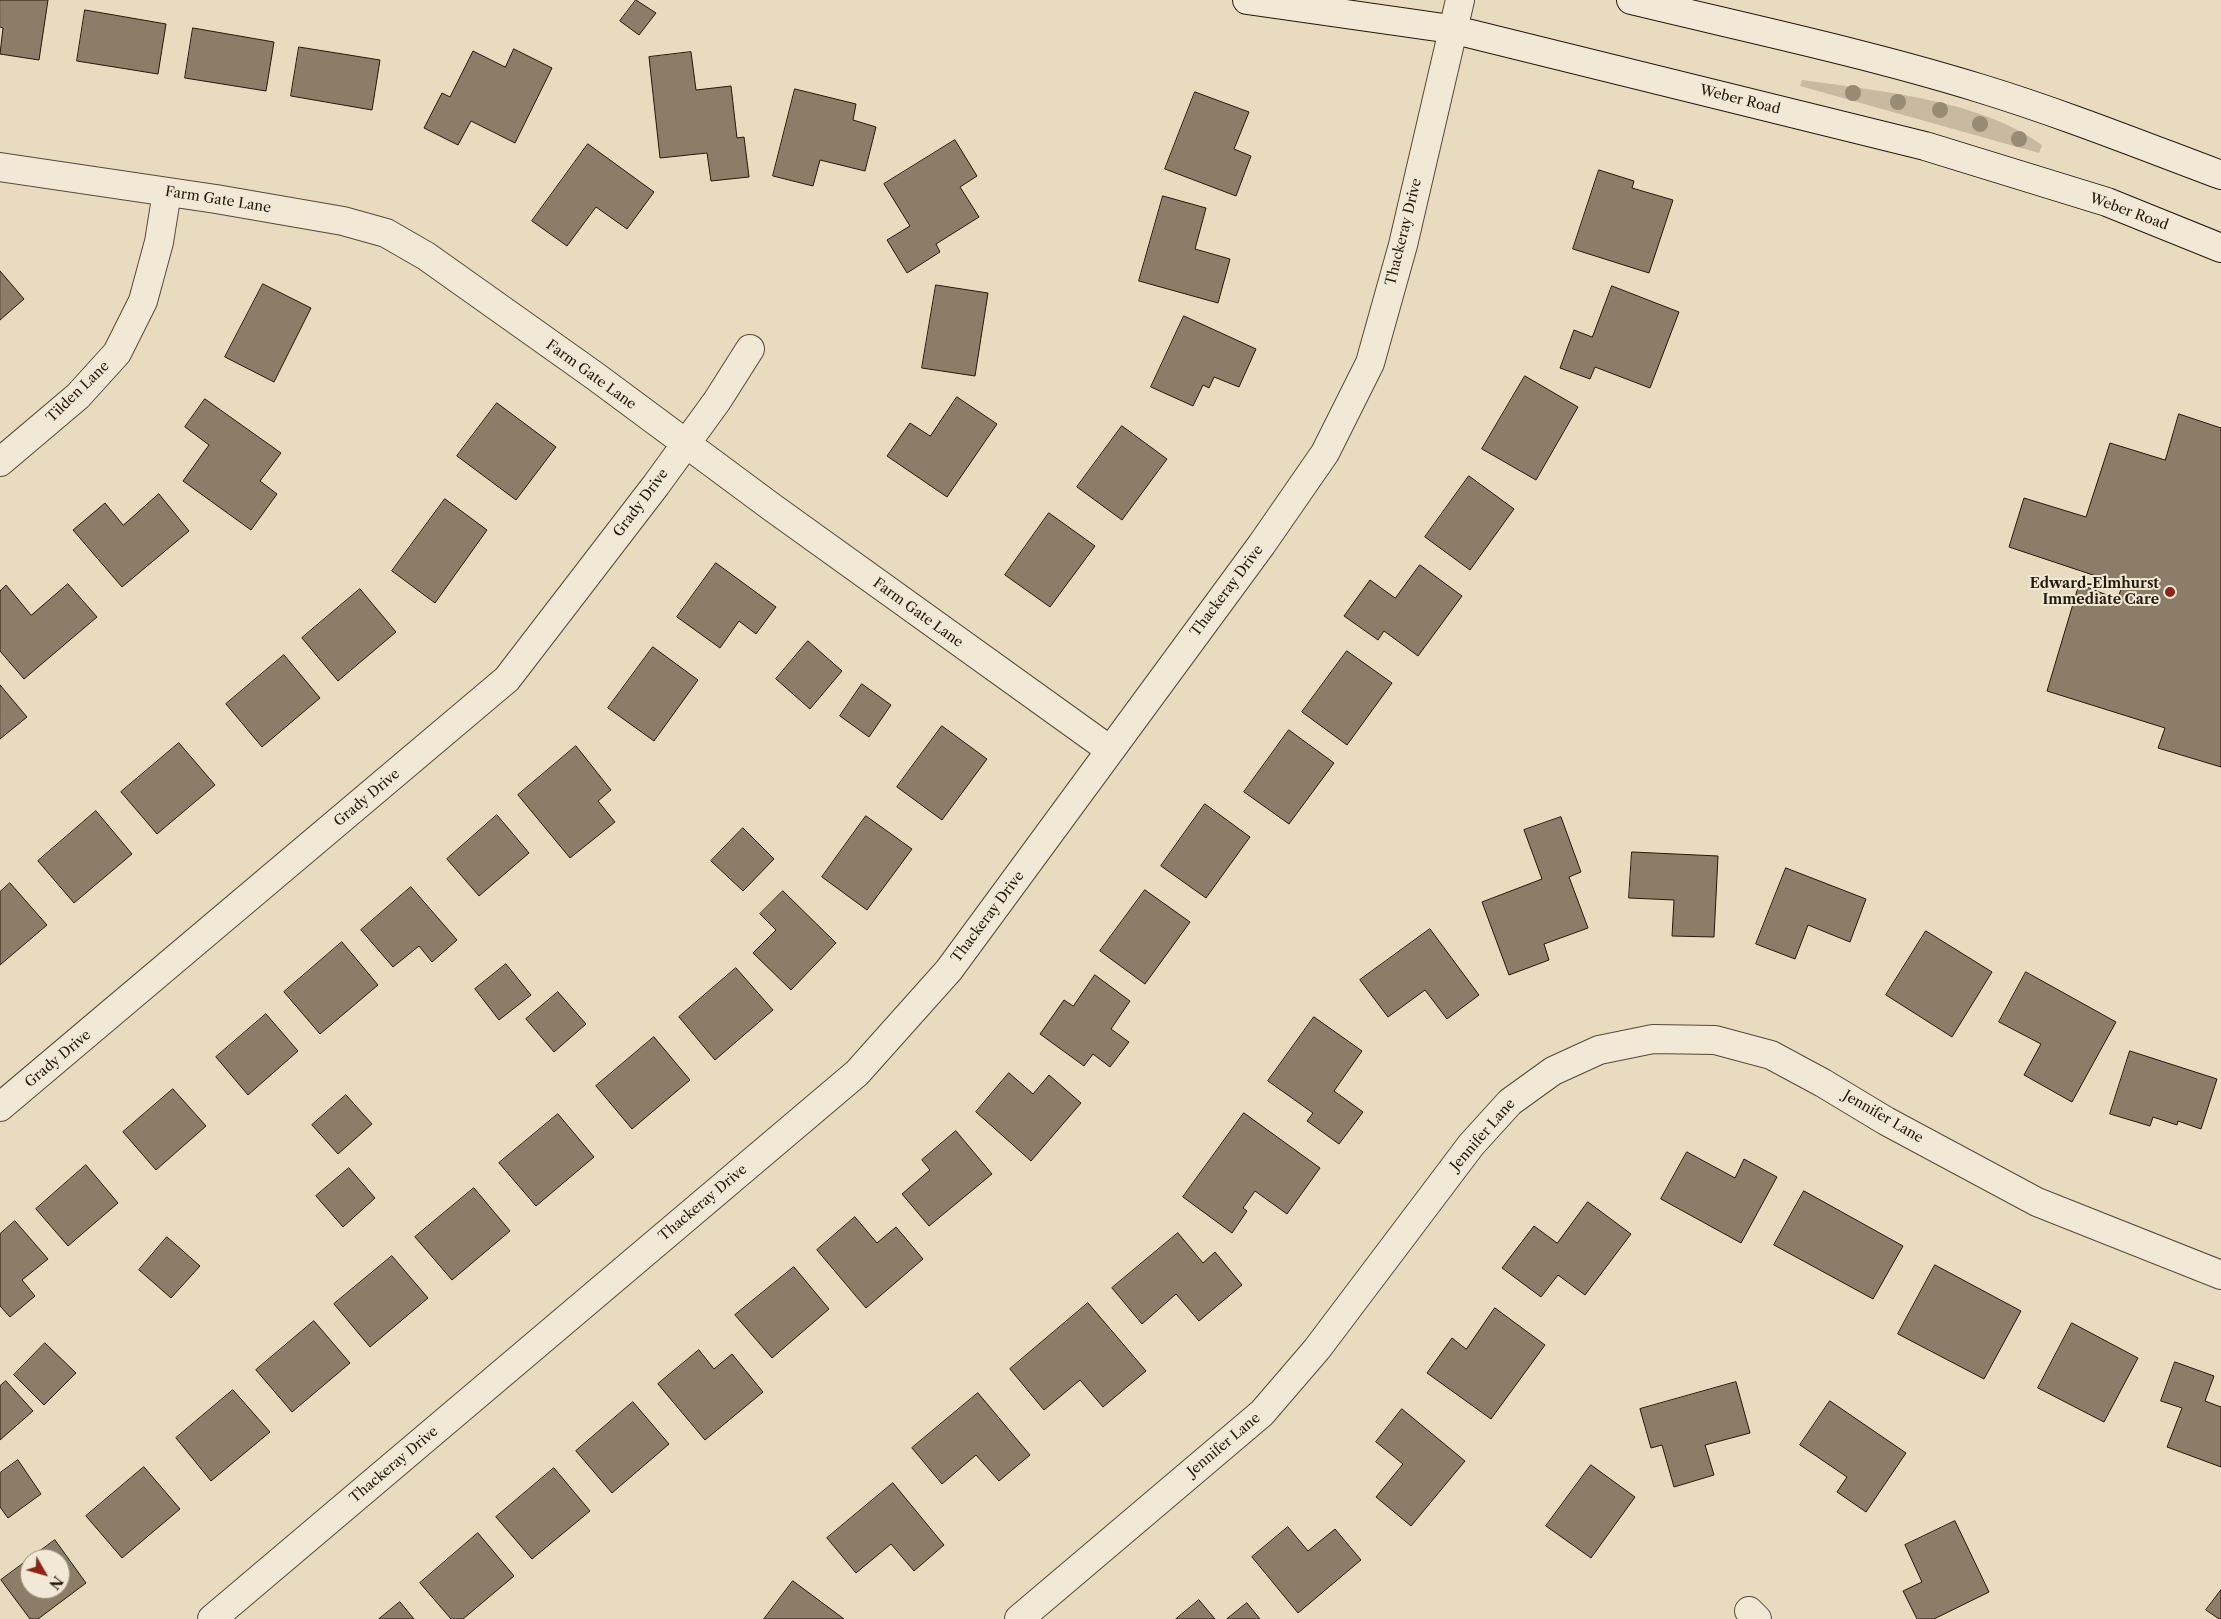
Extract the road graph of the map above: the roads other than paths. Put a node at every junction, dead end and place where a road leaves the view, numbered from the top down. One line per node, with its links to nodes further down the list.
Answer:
1 (1247, 0): 4 (street, Weber Road)
2 (1460, 0): 4 (street, Thackeray Drive)
3 (1631, 0): 6 (street)
4 (1451, 29): 8 (street, Weber Road); 12 (street, Thackeray Drive)
5 (0, 167): 7 (street, Farm Gate Lane)
6 (2221, 175)
7 (167, 192): 10 (street, Farm Gate Lane); 11 (street, Tilden Lane)
8 (2221, 248)
9 (750, 349): 10 (street, Grady Drive)
10 (686, 443): 12 (street, Farm Gate Lane); 13 (street, Grady Drive)
11 (0, 462)
12 (1110, 750): 15 (street, Thackeray Drive)
13 (0, 1107)
14 (2221, 1275): 16 (street, Jennifer Lane)
15 (212, 1619)
16 (1019, 1619)

